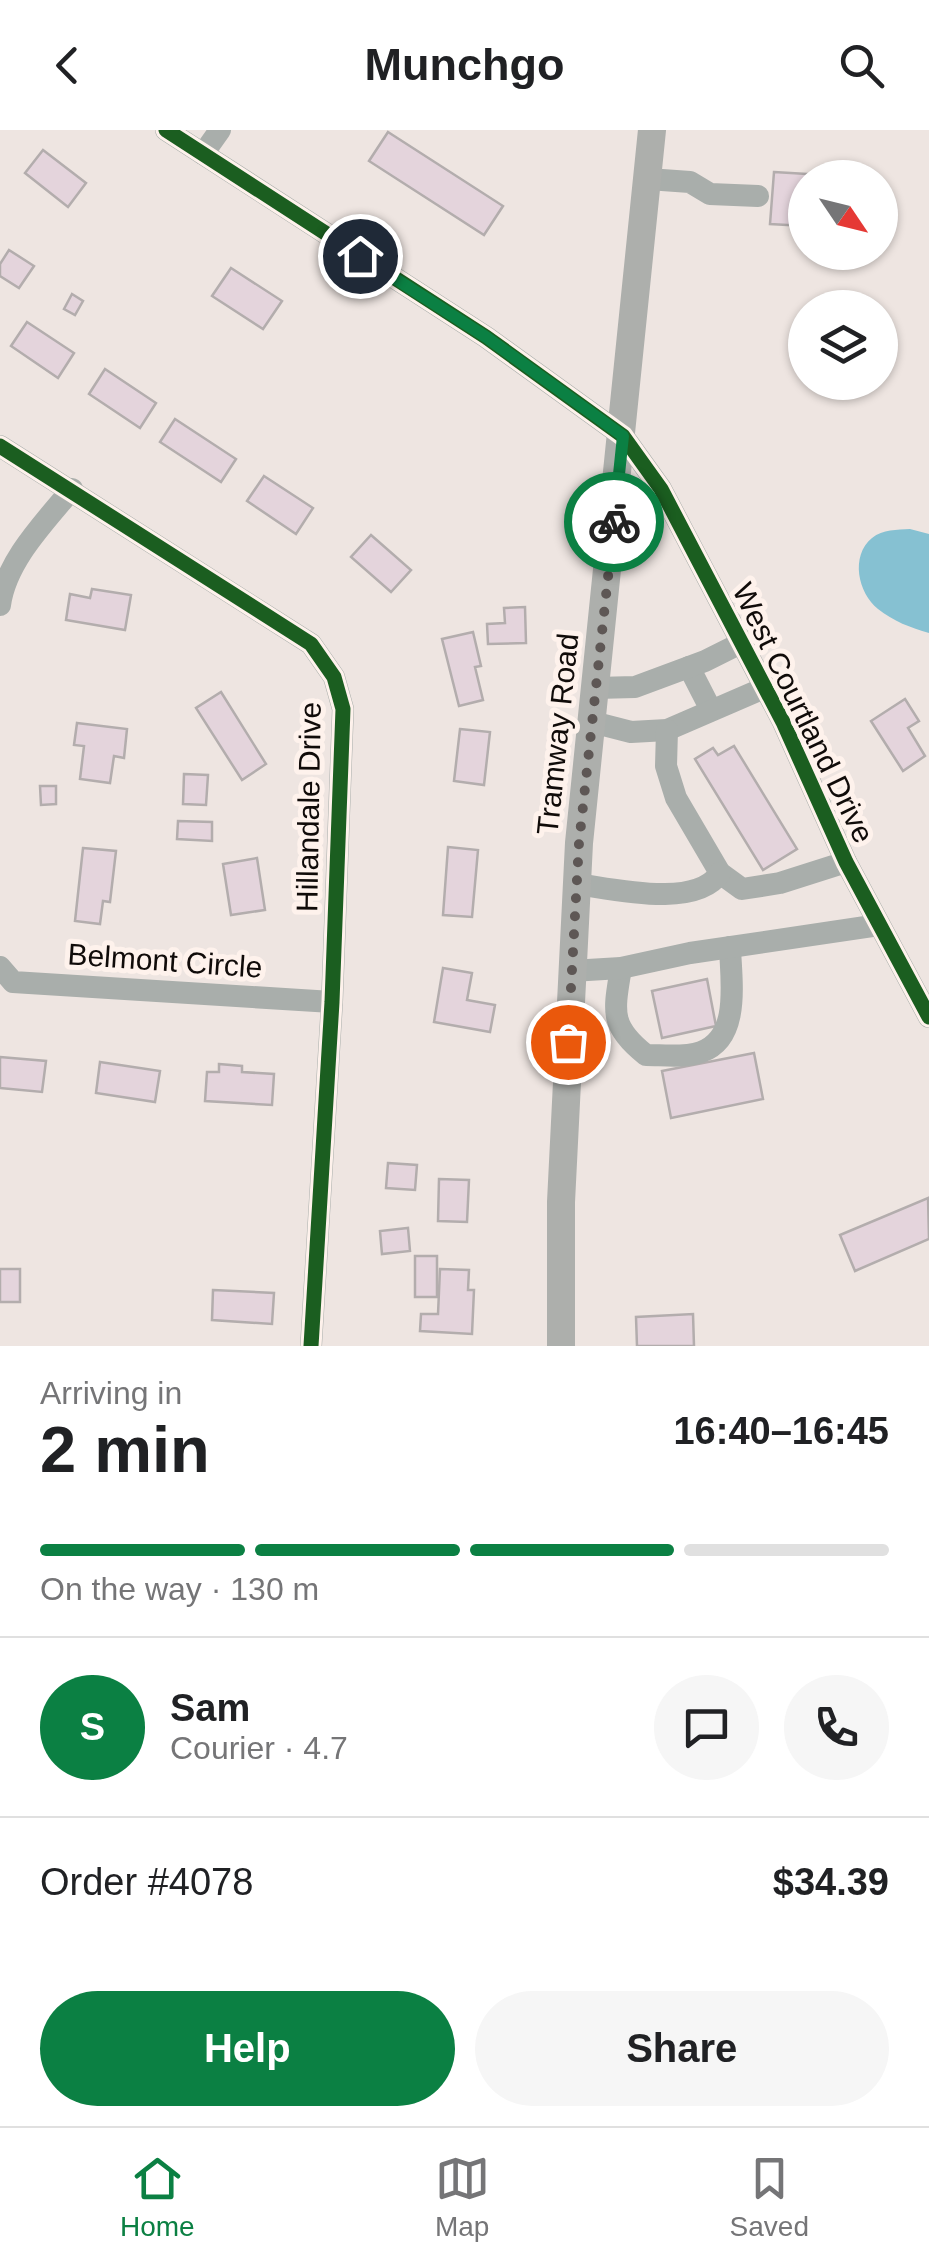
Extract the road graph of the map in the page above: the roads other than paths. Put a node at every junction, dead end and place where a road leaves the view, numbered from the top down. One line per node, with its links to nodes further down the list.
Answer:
1 (166, 130): 4 (street, West Courtland Drive)
2 (220, 130): 4 (street)
3 (652, 130): 5 (main road, Tramway Road)
4 (204, 154): 7 (street, West Courtland Drive)
5 (648, 179): 6 (street); 7 (main road, Tramway Road)
6 (758, 196)
7 (623, 436): 11 (street, West Courtland Drive); 13 (main road, Tramway Road)
8 (0, 446): 9 (street, Hillandale Drive)
9 (72, 490): 10 (street); 26 (street, Hillandale Drive)
10 (0, 605)
11 (742, 643): 12 (street); 14 (street, West Courtland Drive)
12 (689, 667): 13 (street); 15 (street)
13 (596, 688): 16 (main road, Tramway Road)
14 (764, 688): 15 (street); 18 (street, West Courtland Drive)
15 (711, 710): 17 (street)
16 (592, 722): 17 (street); 20 (main road, Tramway Road)
17 (666, 730): 19 (street)
18 (846, 862): 19 (street); 21 (street, West Courtland Drive)
19 (720, 873): 20 (street)
20 (577, 884): 25 (main road, Tramway Road)
21 (879, 925): 22 (street); 27 (street, West Courtland Drive)
22 (730, 947): 24 (street); 24 (street)
23 (0, 967): 26 (street, Belmont Circle)
24 (621, 968): 25 (street)
25 (571, 971): 29 (main road, Tramway Road)
26 (332, 1002): 28 (street, Hillandale Drive)
27 (929, 1017)
28 (312, 1346)
29 (561, 1346)

